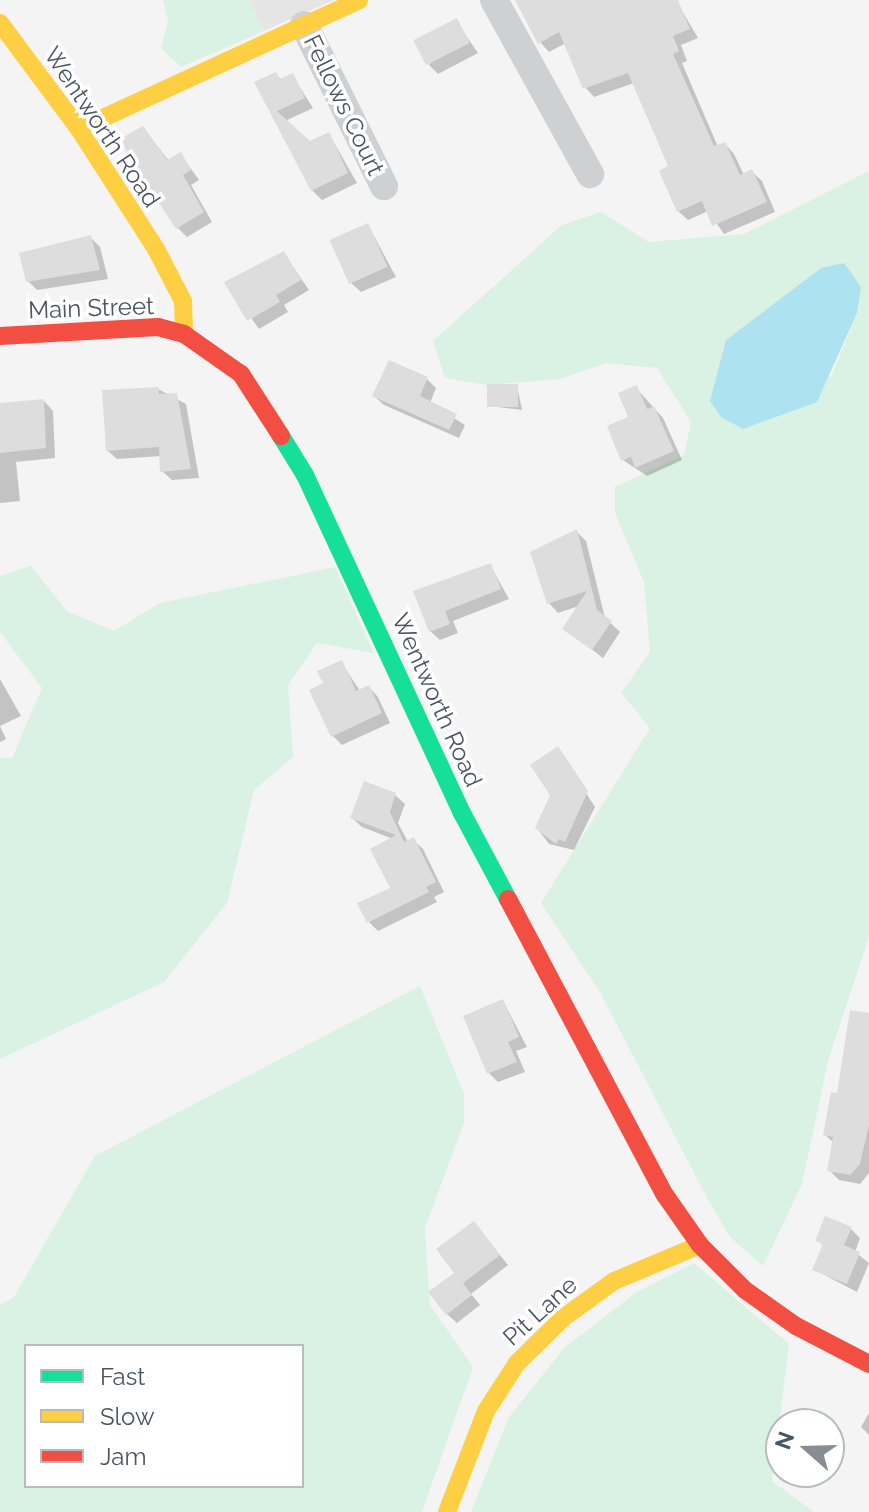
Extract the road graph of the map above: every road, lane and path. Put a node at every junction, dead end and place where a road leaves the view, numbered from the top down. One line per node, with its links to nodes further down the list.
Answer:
1 (11, 0): 5 (street)
2 (359, 0): 4 (main road)
3 (494, 0): 7 (street)
4 (304, 25): 6 (main road); 8 (street, Fellows Court)
5 (4, 27): 6 (main road, Wentworth Road)
6 (79, 129): 9 (main road, Wentworth Road)
7 (590, 174)
8 (384, 186)
9 (184, 334): 10 (main road, Main Street); 11 (main road, Wentworth Road)
10 (0, 336)
11 (700, 1245): 12 (main road, Wentworth Road); 13 (main road, Pit Lane)
12 (868, 1357)
13 (447, 1512)

